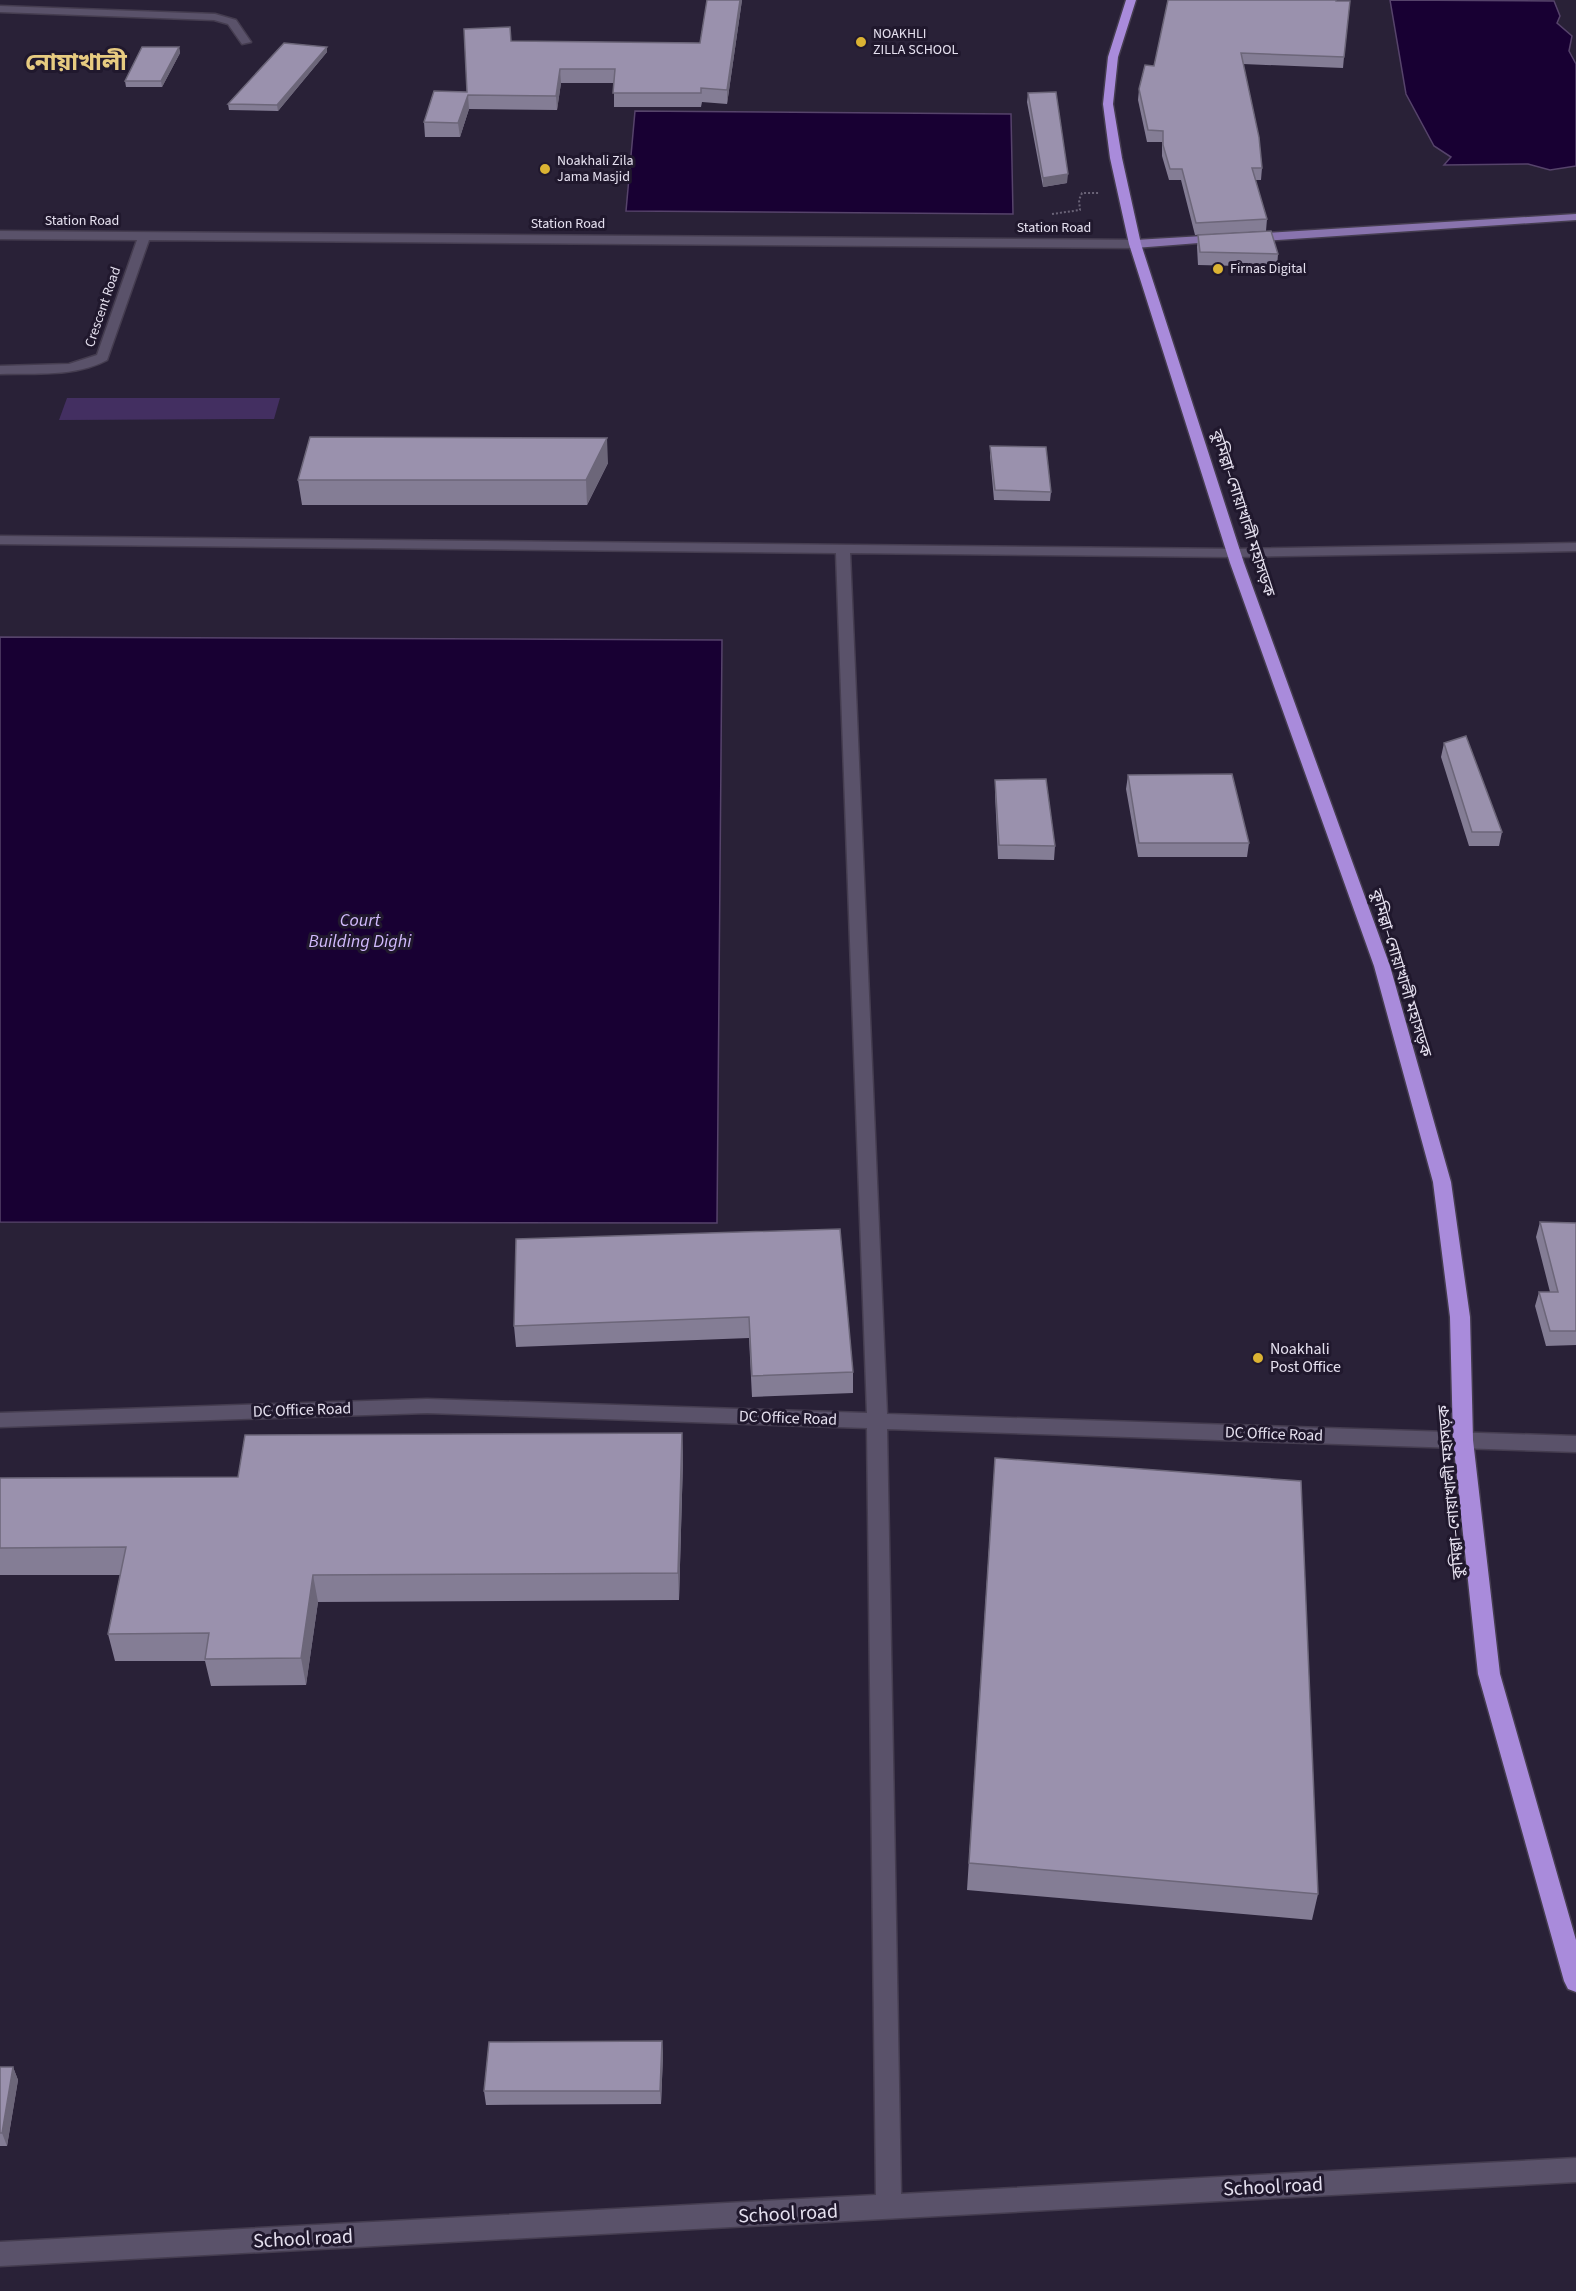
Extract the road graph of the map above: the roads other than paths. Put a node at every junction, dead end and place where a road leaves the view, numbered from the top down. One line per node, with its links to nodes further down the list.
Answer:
1 (1131, 0): 7 (highway, কুমিল্লা–নোয়াখালী মহাসড়ক)
2 (0, 9): 3 (street)
3 (246, 42)
4 (1576, 217): 7 (main road)
5 (0, 236): 6 (street, Station Road)
6 (144, 236): 7 (street, Station Road); 8 (street, Crescent Road)
7 (1135, 244): 12 (highway, কুমিল্লা–নোয়াখালী মহাসড়ক)
8 (0, 370)
9 (0, 540): 11 (street)
10 (1576, 547): 12 (street)
11 (843, 549): 12 (street); 15 (street)
12 (1234, 553): 17 (highway, কুমিল্লা–নোয়াখালী মহাসড়ক)
13 (34, 1419): 14 (street, DC Office Road); 15 (street, DC Office Road); 16 (street)
14 (0, 1420)
15 (877, 1421): 17 (street, DC Office Road); 21 (street)
16 (0, 1433)
17 (1463, 1440): 18 (street, DC Office Road); 19 (highway, কুমিল্লা–নোয়াখালী মহাসড়ক)
18 (1576, 1444)
19 (1576, 1981)
20 (1576, 2170): 21 (street, School road)
21 (889, 2208): 22 (street, School road)
22 (0, 2254)

